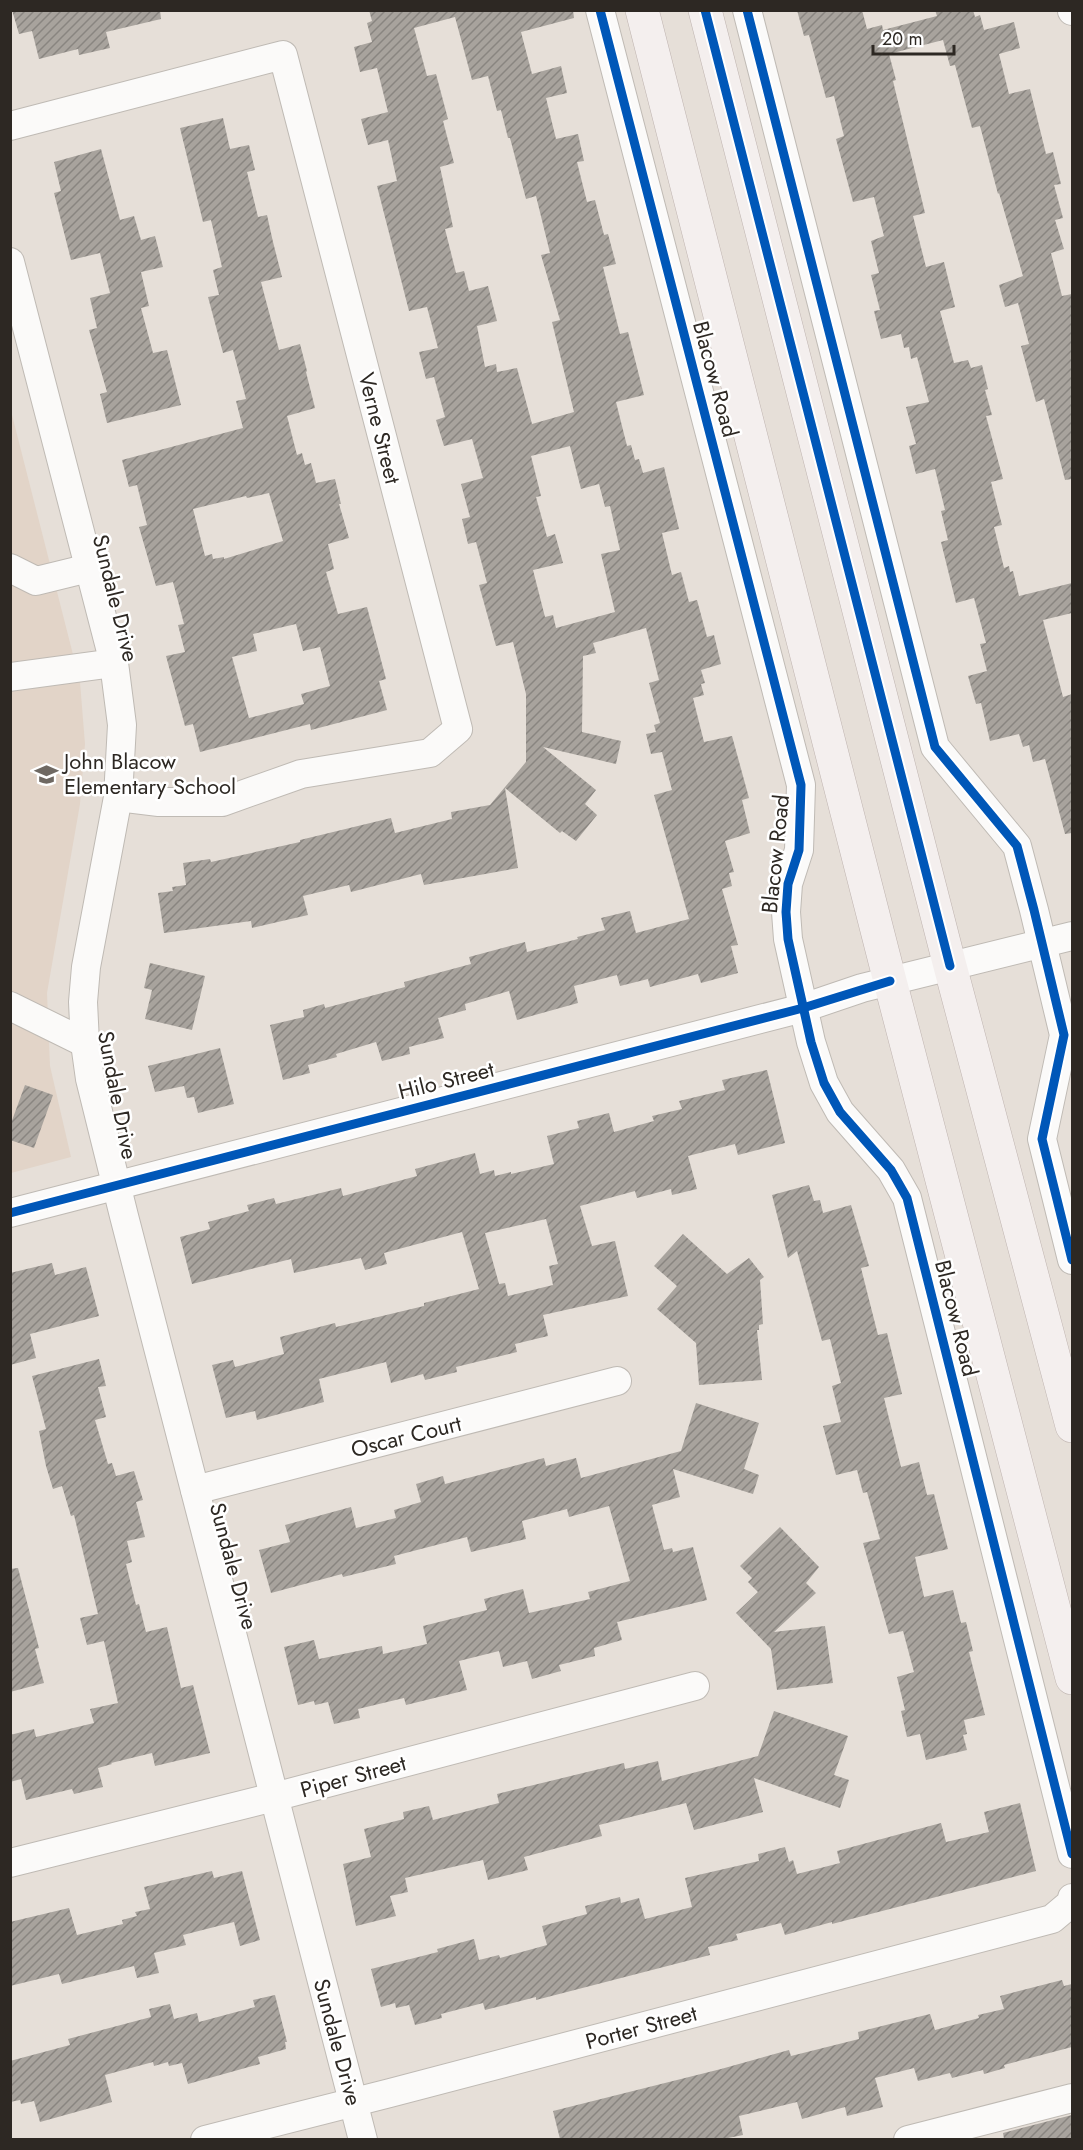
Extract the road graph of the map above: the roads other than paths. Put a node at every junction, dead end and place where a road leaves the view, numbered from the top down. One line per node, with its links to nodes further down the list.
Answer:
1 (600, 10): 18 (street, Blacow Road)
2 (642, 10): 16 (main road, Blacow Road)
3 (705, 10): 15 (main road)
4 (747, 10): 14 (street)
5 (10, 126): 12 (street, Verne Street)
6 (10, 262): 7 (street, Sundale Drive)
7 (19, 326): 9 (street, Sundale Drive)
8 (10, 568): 9 (street)
9 (89, 568): 10 (street, Sundale Drive)
10 (114, 663): 11 (street); 12 (street, Sundale Drive)
11 (10, 677)
12 (118, 797): 19 (street, Sundale Drive)
13 (1072, 936): 14 (street, Hilo Street)
14 (1042, 942): 15 (street, Hilo Street); 22 (street)
15 (950, 966): 16 (street, Hilo Street); 24 (main road)
16 (890, 981): 18 (street, Hilo Street); 26 (main road, Blacow Road)
17 (10, 1006): 19 (street)
18 (803, 1008): 20 (street, Hilo Street); 29 (street, Blacow Road)
19 (85, 1043): 20 (street, Sundale Drive)
20 (116, 1184): 21 (street, Hilo Street); 25 (street, Sundale Drive)
21 (10, 1213)
22 (1072, 1260)
23 (617, 1382): 25 (street, Oscar Court)
24 (1072, 1426)
25 (195, 1490): 28 (street, Sundale Drive)
26 (1072, 1678)
27 (695, 1686): 28 (street, Piper Street)
28 (274, 1797): 30 (street, Piper Street); 33 (street, Sundale Drive)
29 (1072, 1854)
30 (10, 1863)
31 (1072, 1900): 33 (street, Porter Street)
32 (1072, 2098): 36 (street)
33 (354, 2103): 34 (street, Porter Street); 35 (street, Sundale Drive)
34 (204, 2139)
35 (363, 2139)
36 (908, 2139)

